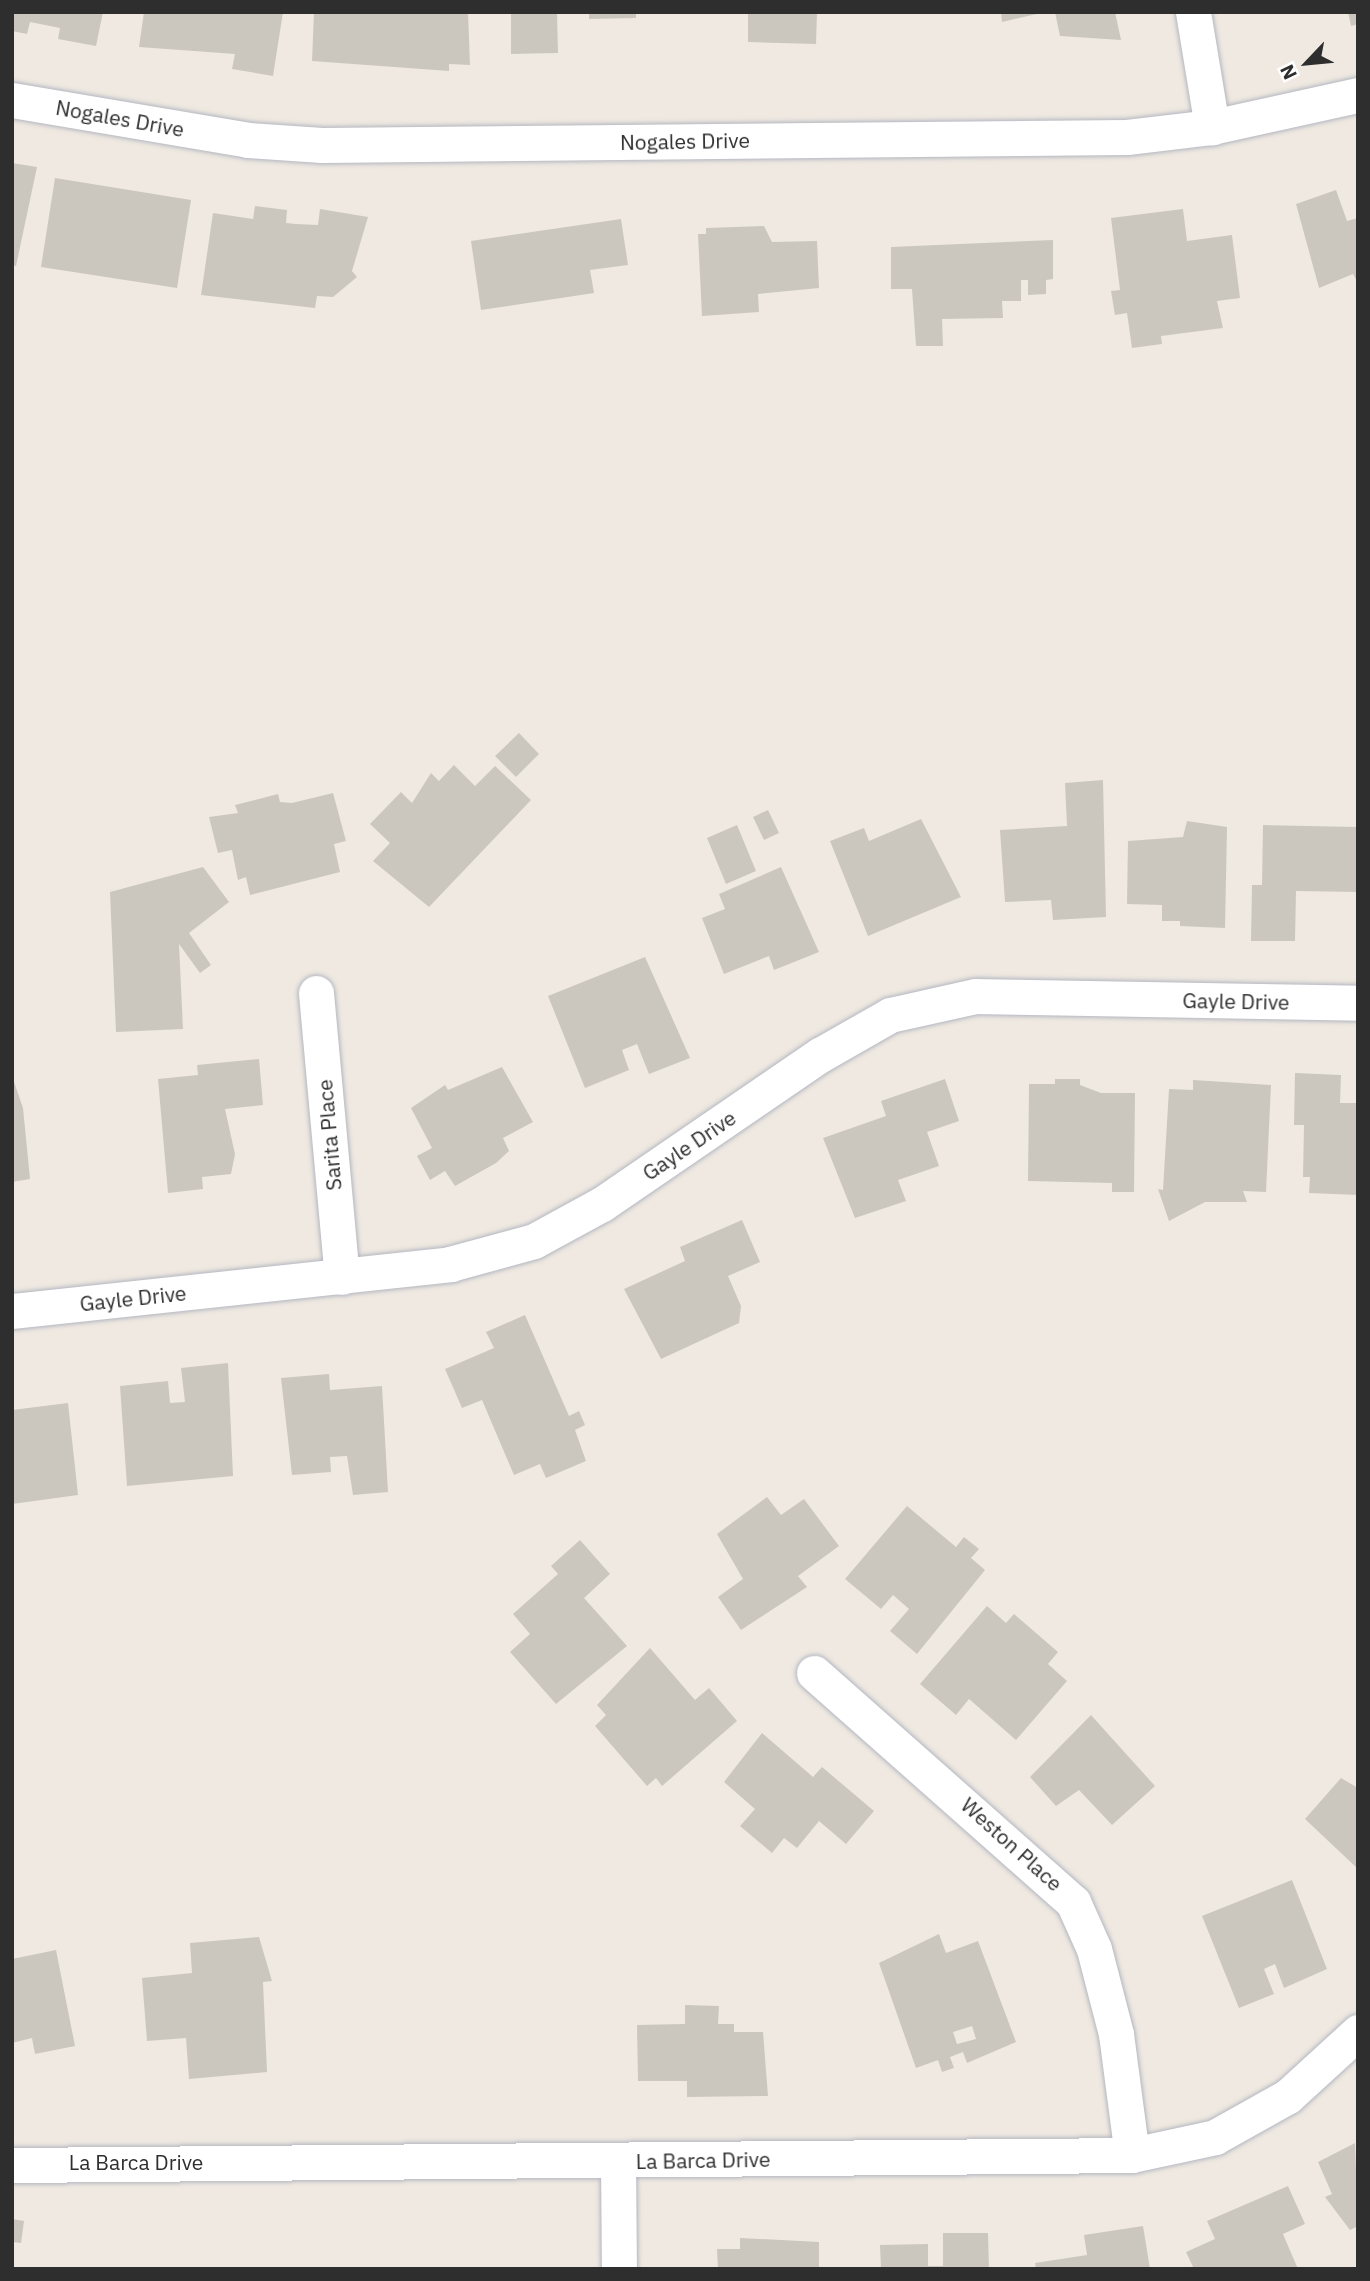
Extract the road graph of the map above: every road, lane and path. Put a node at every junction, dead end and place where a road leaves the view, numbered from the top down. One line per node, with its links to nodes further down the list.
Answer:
1 (1193, 12): 4 (street)
2 (1358, 94): 4 (street, Nogales Drive)
3 (12, 100): 4 (street, Nogales Drive)
4 (1212, 127)
5 (316, 993): 7 (street, Sarita Place)
6 (1358, 1003): 7 (street, Gayle Drive)
7 (342, 1277): 8 (street, Gayle Drive)
8 (12, 1311)
9 (814, 1672): 11 (street, Weston Place)
10 (1358, 2032): 11 (street, La Barca Drive)
11 (1132, 2155): 12 (street, La Barca Drive)
12 (618, 2161): 13 (street, La Barca Drive); 14 (street)
13 (12, 2165)
14 (619, 2269)

